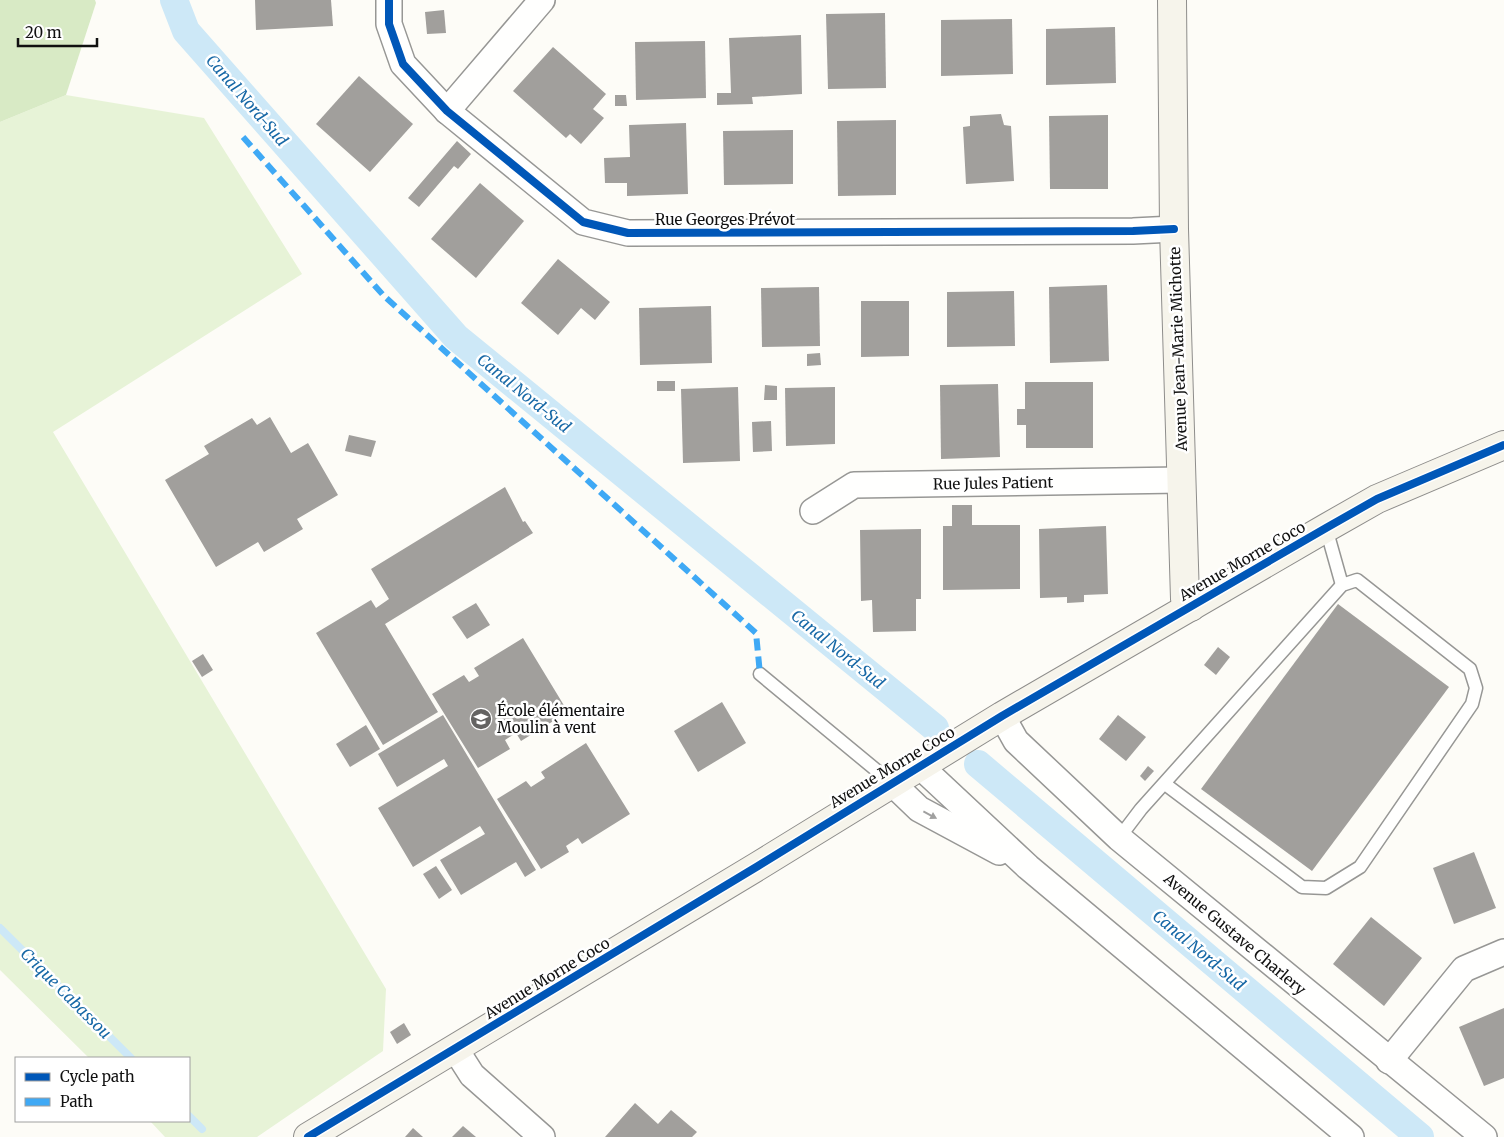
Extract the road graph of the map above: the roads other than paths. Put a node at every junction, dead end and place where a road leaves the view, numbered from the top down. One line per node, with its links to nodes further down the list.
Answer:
1 (389, 0): 4 (street, Rue Georges Prévot)
2 (542, 0): 4 (street)
3 (1172, 0): 5 (street, Avenue Jean-Marie Michotte)
4 (446, 111): 5 (street, Rue Georges Prévot)
5 (1174, 229): 7 (street, Avenue Jean-Marie Michotte)
6 (1504, 445): 9 (street, Avenue Morne Coco)
7 (1181, 480): 8 (street, Rue Jules Patient); 11 (street, Avenue Jean-Marie Michotte)
8 (813, 512)
9 (1326, 528): 10 (lane); 11 (street, Avenue Morne Coco)
10 (1342, 585): 16 (lane); 16 (lane)
11 (1190, 607): 13 (street, Avenue Morne Coco)
12 (760, 674): 15 (lane)
13 (1002, 716): 14 (street, Avenue Morne Coco); 17 (street, Avenue Gustave Charlery)
14 (921, 767): 15 (street, Avenue Morne Coco); 18 (street)
15 (893, 784): 18 (street, one-way to 18); 20 (street, Avenue Morne Coco)
16 (1165, 784): 17 (lane)
17 (1119, 838): 21 (street, Avenue Gustave Charlery)
18 (1028, 867): 24 (street)
19 (1504, 952): 21 (street)
20 (456, 1050): 22 (street, Avenue Morne Coco); 23 (street)
21 (1389, 1061): 25 (street, Avenue Gustave Charlery)
22 (308, 1137)
23 (542, 1137)
24 (1351, 1137)
25 (1484, 1137)

